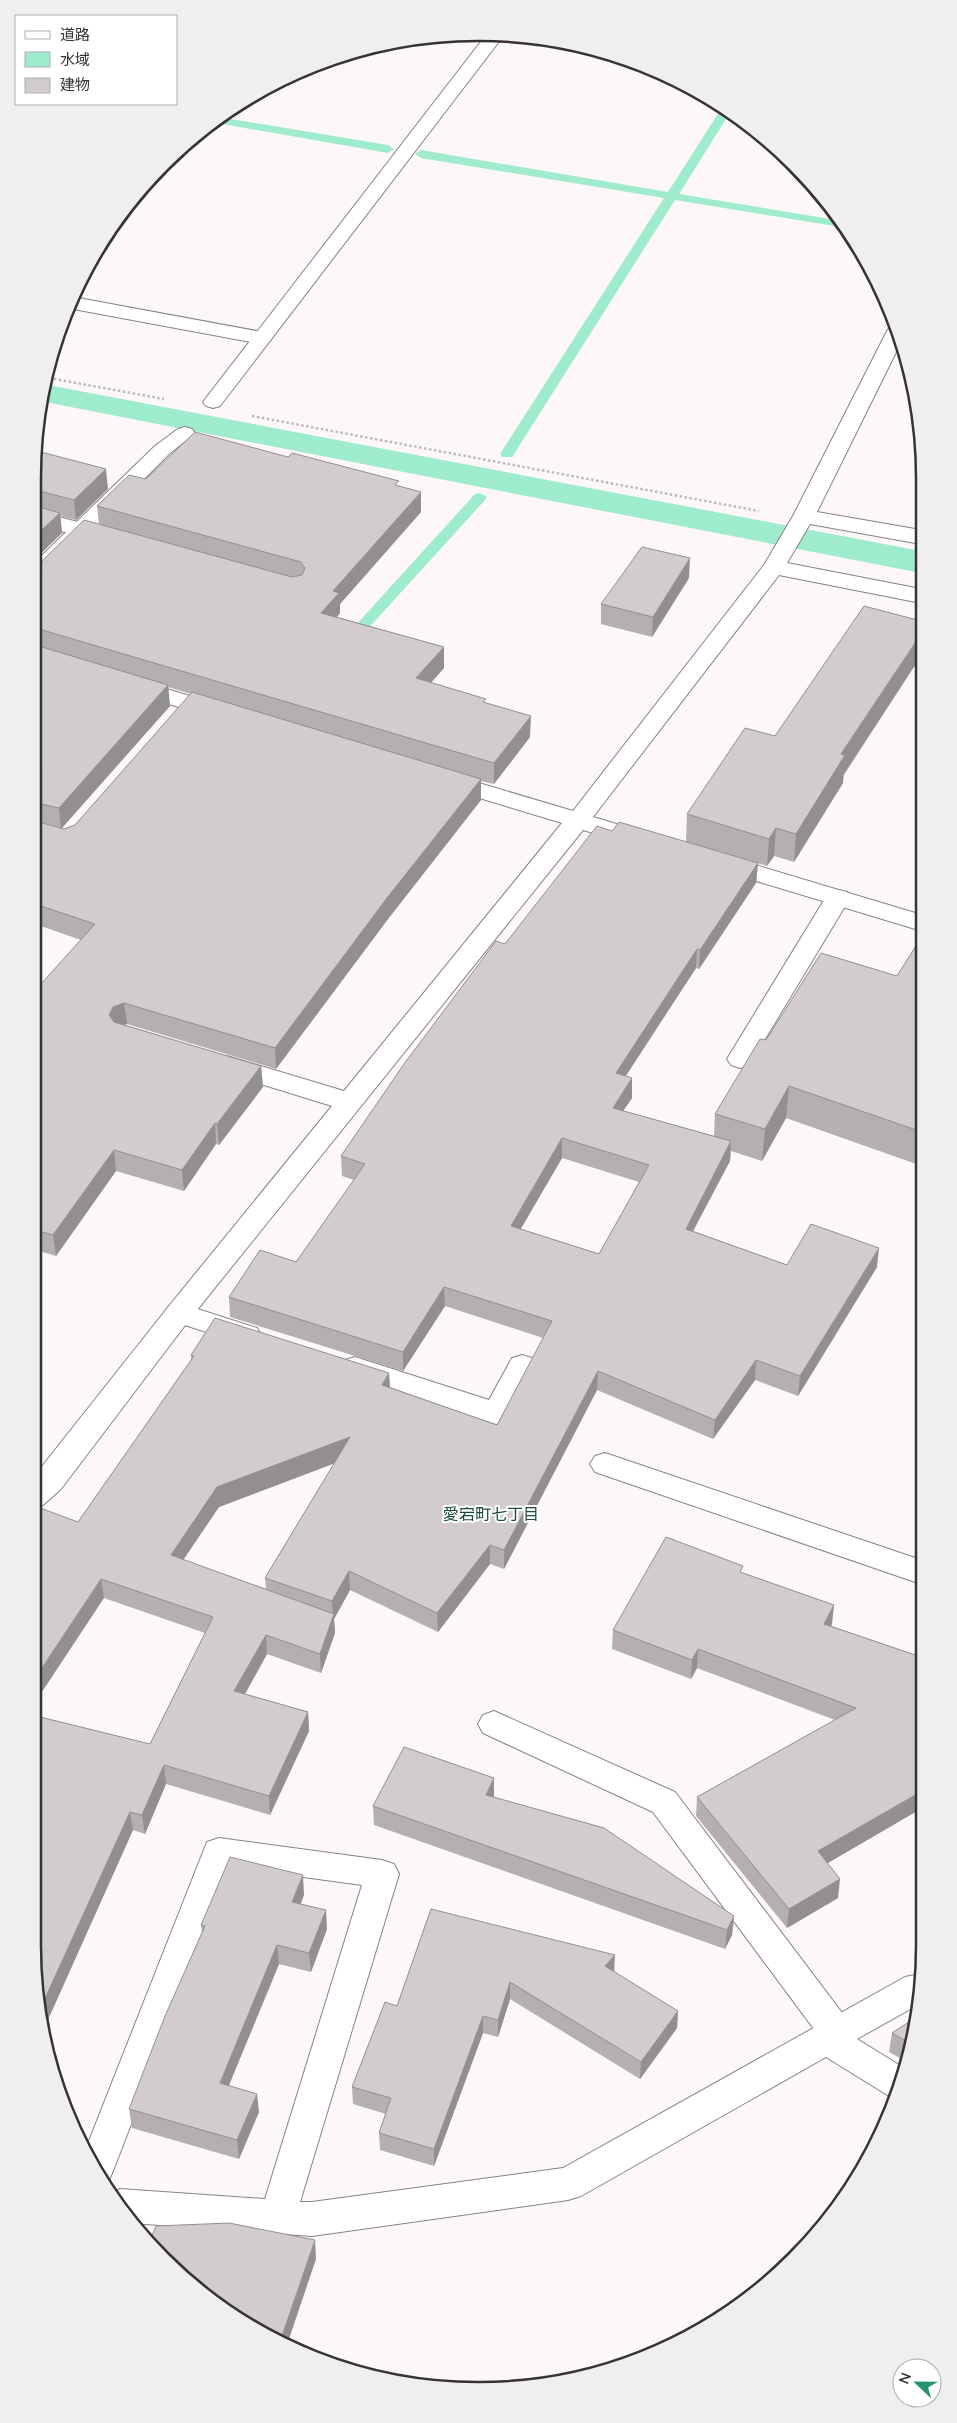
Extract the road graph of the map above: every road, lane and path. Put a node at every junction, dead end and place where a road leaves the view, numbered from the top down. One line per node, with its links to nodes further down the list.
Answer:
1 (490, 41): 3 (street)
2 (78, 304): 3 (street)
3 (262, 338): 6 (street)
4 (893, 339): 9 (street)
5 (53, 379): 6 (path)
6 (213, 402): 9 (path)
7 (185, 433): 10 (street)
8 (41, 518): 10 (street)
9 (802, 518): 11 (street); 13 (street)
10 (82, 529): 12 (street); 14 (street)
11 (916, 536)
12 (130, 543)
13 (779, 558): 15 (street); 21 (street)
14 (41, 569)
15 (916, 595)
16 (114, 680): 17 (street)
17 (187, 703): 18 (street); 19 (street)
18 (244, 720)
19 (168, 724)
20 (426, 774): 21 (street)
21 (578, 820): 22 (street); 28 (street)
22 (671, 848)
23 (699, 856): 24 (street)
24 (838, 898): 25 (street); 27 (street)
25 (916, 921)
26 (200, 1057): 28 (street)
27 (740, 1059)
28 (350, 1102): 29 (street)
29 (179, 1313): 30 (street); 34 (street)
30 (272, 1342)
31 (328, 1360): 32 (street)
32 (522, 1366)
33 (605, 1464): 35 (street)
34 (41, 1480)
35 (916, 1569)
36 (494, 1724): 38 (street)
37 (913, 1990): 38 (street)
38 (831, 2036): 39 (street); 42 (street)
39 (895, 2080)
40 (99, 2161): 42 (street)
41 (129, 2207): 42 (street)
42 (278, 2216)

